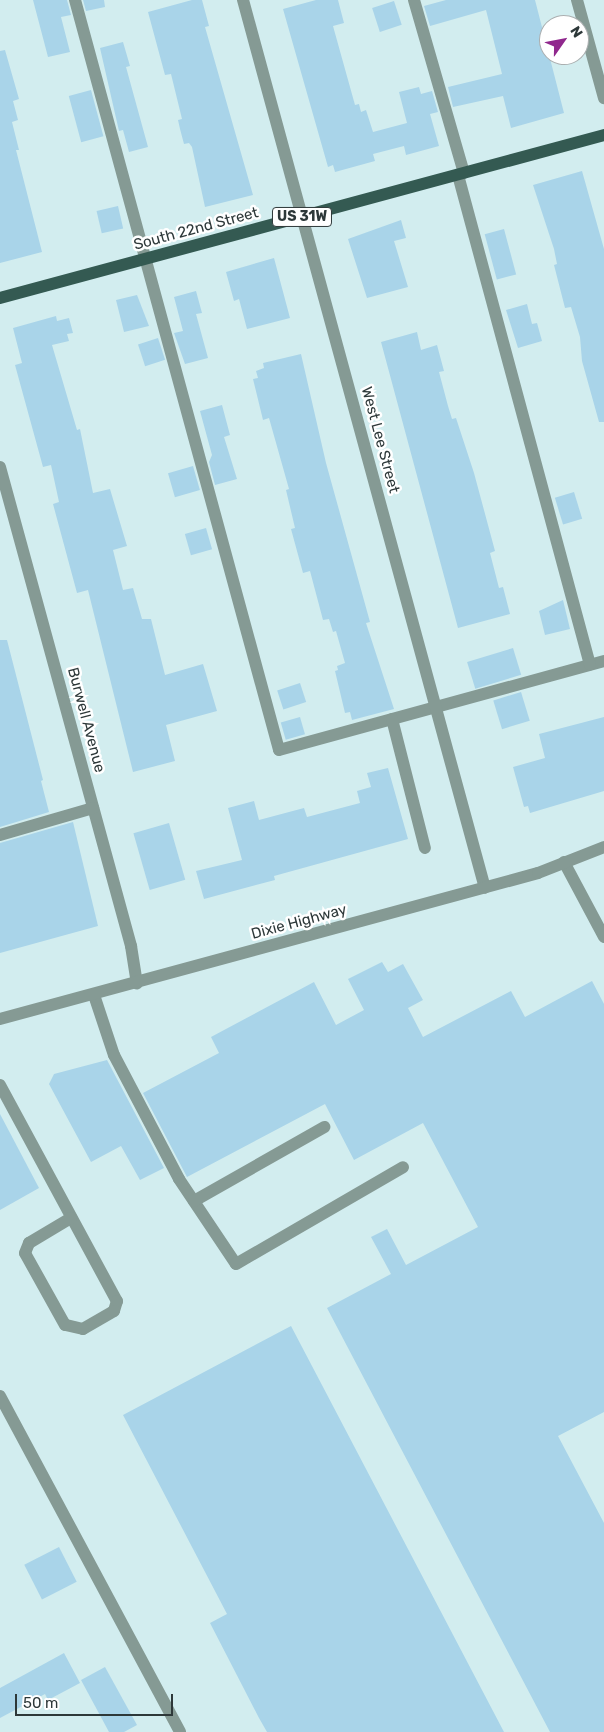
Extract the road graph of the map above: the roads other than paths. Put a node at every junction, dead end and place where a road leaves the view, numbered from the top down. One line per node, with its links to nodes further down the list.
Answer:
1 (75, 0): 9 (street)
2 (244, 0): 8 (street, West Lee Street)
3 (414, 0): 7 (street)
4 (577, 0): 5 (street)
5 (604, 98)
6 (604, 135): 7 (main road, South 22nd Street / US 31W)
7 (461, 174): 8 (main road, South 22nd Street / US 31W); 13 (street)
8 (302, 217): 9 (main road, South 22nd Street / US 31W); 14 (street, West Lee Street)
9 (145, 259): 10 (main road, South 22nd Street / US 31W); 15 (street)
10 (0, 298)
11 (0, 467): 16 (street, Burwell Avenue)
12 (604, 661): 13 (street)
13 (590, 664): 14 (street)
14 (436, 709): 15 (street); 21 (street, West Lee Street)
15 (392, 719): 19 (street)
16 (93, 808): 17 (street); 23 (street, Burwell Avenue)
17 (0, 835)
18 (604, 847): 20 (street, Dixie Highway)
19 (425, 848)
20 (564, 862): 21 (street, Dixie Highway); 22 (street)
21 (485, 888): 23 (street, Dixie Highway)
22 (604, 937)
23 (137, 984): 24 (street, Dixie Highway)
24 (94, 995): 25 (street, Dixie Highway); 29 (street)
25 (0, 1019)
26 (0, 1085): 30 (street)
27 (324, 1127): 29 (street)
28 (403, 1167): 29 (street)
29 (194, 1201)
30 (71, 1218): 30 (street)
31 (0, 1396): 32 (street)
32 (180, 1732)

